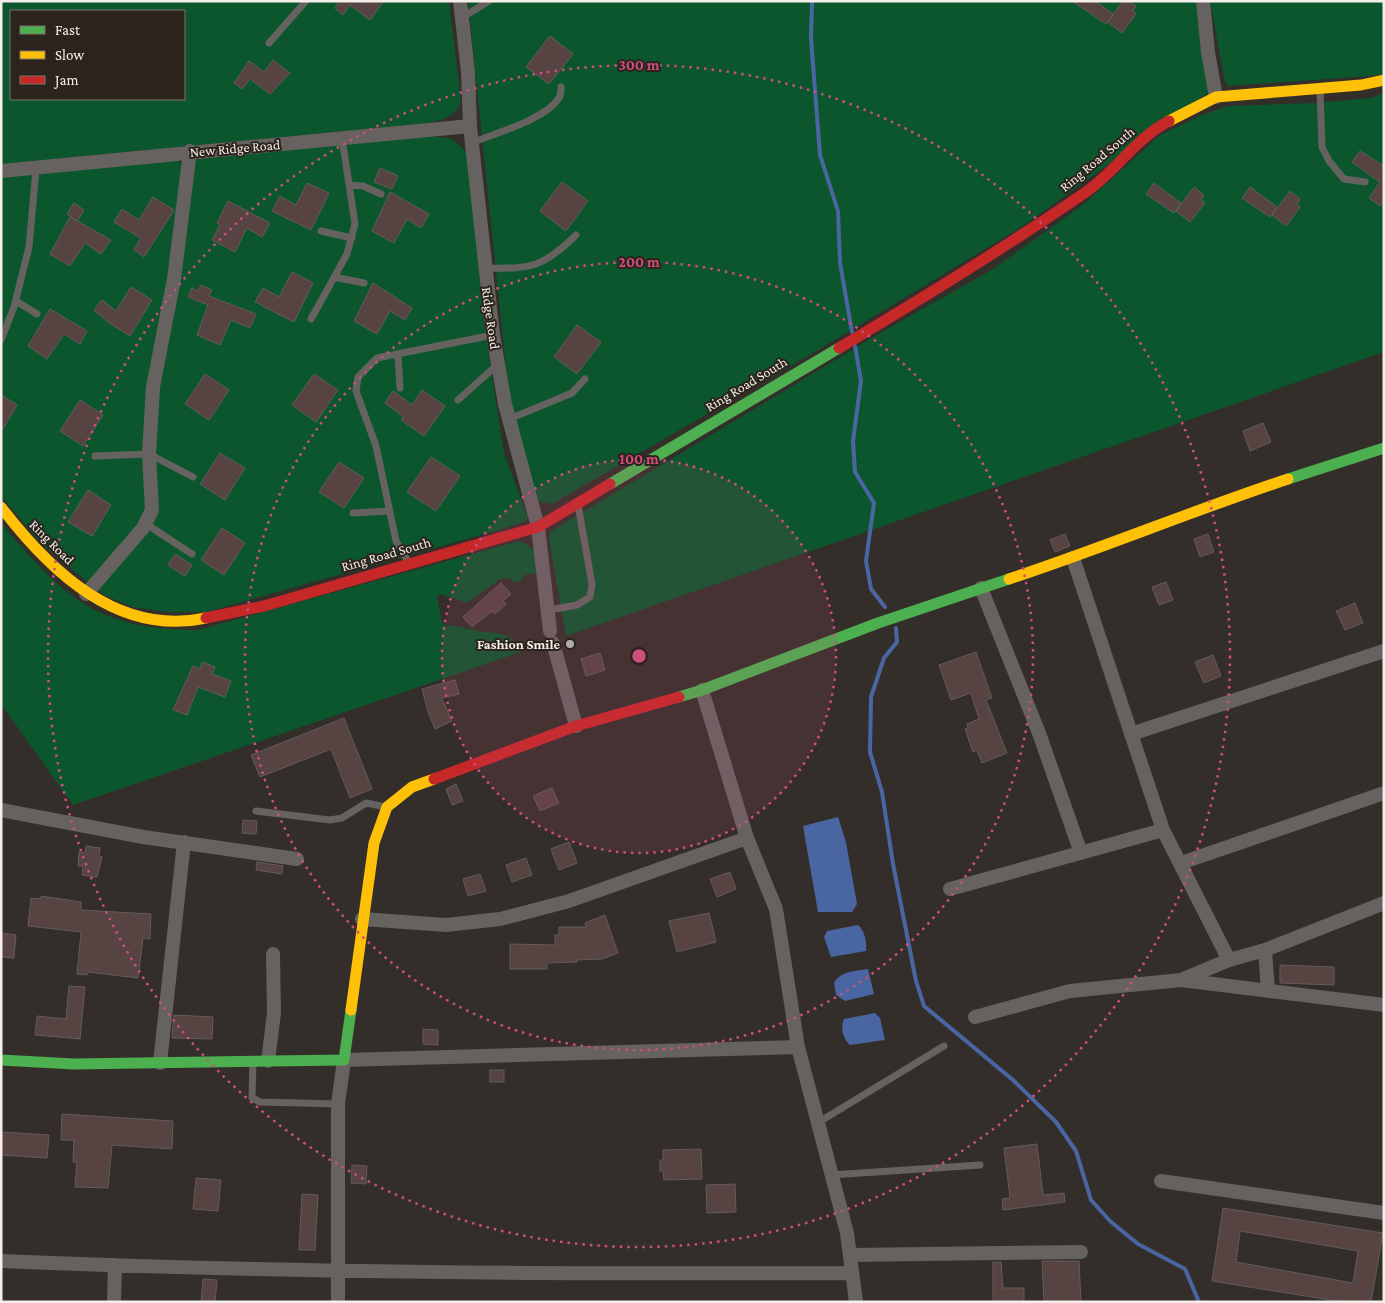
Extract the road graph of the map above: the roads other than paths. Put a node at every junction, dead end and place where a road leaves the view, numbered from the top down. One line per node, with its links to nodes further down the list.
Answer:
1 (306, 1): 6 (lane)
2 (460, 1): 5 (street, Ridge Road)
3 (489, 1): 5 (lane)
4 (1203, 1): 10 (street)
5 (463, 17): 11 (street, Ridge Road)
6 (269, 43)
7 (1384, 80): 9 (street, Ring Road South)
8 (561, 87): 13 (lane)
9 (1320, 88): 10 (street, Ring Road South); 17 (lane)
10 (1216, 97): 41 (street, Ring Road South)
11 (470, 126): 12 (street, New Ridge Road); 13 (street, Ridge Road)
12 (342, 138): 14 (street, New Ridge Road); 18 (lane)
13 (471, 143): 23 (street, Ridge Road)
14 (190, 152): 15 (street, New Ridge Road); 38 (street)
15 (36, 169): 16 (street, New Ridge Road); 26 (lane)
16 (1, 171)
17 (1365, 182)
18 (350, 185): 19 (lane); 22 (lane)
19 (381, 194)
20 (321, 231): 22 (lane)
21 (576, 235): 23 (lane)
22 (352, 238): 24 (lane)
23 (484, 268): 29 (street, Ridge Road)
24 (334, 277): 25 (lane); 28 (lane)
25 (364, 283)
26 (16, 301): 27 (lane); 30 (lane)
27 (37, 314)
28 (311, 319)
29 (493, 335): 31 (lane); 32 (street, Ridge Road)
30 (1, 340)
31 (398, 354): 34 (lane); 43 (lane)
32 (498, 364): 35 (lane); 36 (street, Ridge Road)
33 (585, 379): 36 (lane)
34 (400, 388)
35 (458, 400)
36 (509, 419): 46 (street, Ridge Road)
37 (1384, 448): 48 (street)
38 (149, 454): 39 (lane); 40 (lane); 45 (street)
39 (95, 456)
40 (193, 477)
41 (578, 503): 46 (street, Ring Road South); 52 (lane)
42 (1, 507): 51 (street, Ring Road)
43 (389, 511): 44 (lane); 49 (lane)
44 (352, 513)
45 (146, 524): 47 (lane); 51 (street)
46 (538, 527): 49 (street, Ring Road South); 52 (street, Ridge Road)
47 (192, 554)
48 (1073, 558): 50 (street); 56 (street)
49 (409, 563): 51 (street, Ring Road South)
50 (980, 588): 54 (street); 64 (street)
51 (86, 594)
52 (549, 610): 55 (street, Ridge Road)
53 (1384, 651): 56 (street)
54 (702, 690): 55 (street); 62 (street)
55 (576, 726): 58 (street)
56 (1130, 734): 61 (street)
57 (1384, 794): 66 (street)
58 (386, 807): 60 (lane); 69 (street)
59 (1, 810): 63 (street)
60 (256, 811)
61 (1163, 830): 64 (street); 66 (street)
62 (747, 838): 69 (street); 78 (street)
63 (184, 842): 65 (street); 83 (street)
64 (1081, 853): 67 (street)
65 (297, 859)
66 (1181, 863): 72 (street)
67 (950, 889)
68 (1384, 903): 70 (street)
69 (362, 919): 80 (street)
70 (1265, 950): 72 (street); 74 (street)
71 (273, 954): 81 (street)
72 (1229, 960): 73 (street)
73 (1181, 980): 74 (street); 76 (street)
74 (1268, 991): 75 (street)
75 (1384, 1005)
76 (975, 1017)
77 (944, 1046): 85 (lane)
78 (798, 1047): 80 (street); 85 (street)
79 (1, 1060): 83 (street)
80 (344, 1060): 81 (street); 84 (street)
81 (268, 1061): 82 (street)
82 (253, 1062): 83 (street); 84 (lane)
83 (160, 1063)
84 (338, 1104): 94 (street)
85 (819, 1122): 87 (street)
86 (980, 1166): 87 (lane)
87 (830, 1175): 91 (street)
88 (1161, 1180): 89 (street)
89 (1384, 1213)
90 (1081, 1252): 91 (street)
91 (850, 1255): 95 (street)
92 (1, 1261): 93 (street)
93 (115, 1266): 94 (street); 96 (street)
94 (337, 1271): 95 (street); 97 (street)
95 (851, 1273): 98 (street)
96 (114, 1302)
97 (338, 1302)
98 (856, 1302)

